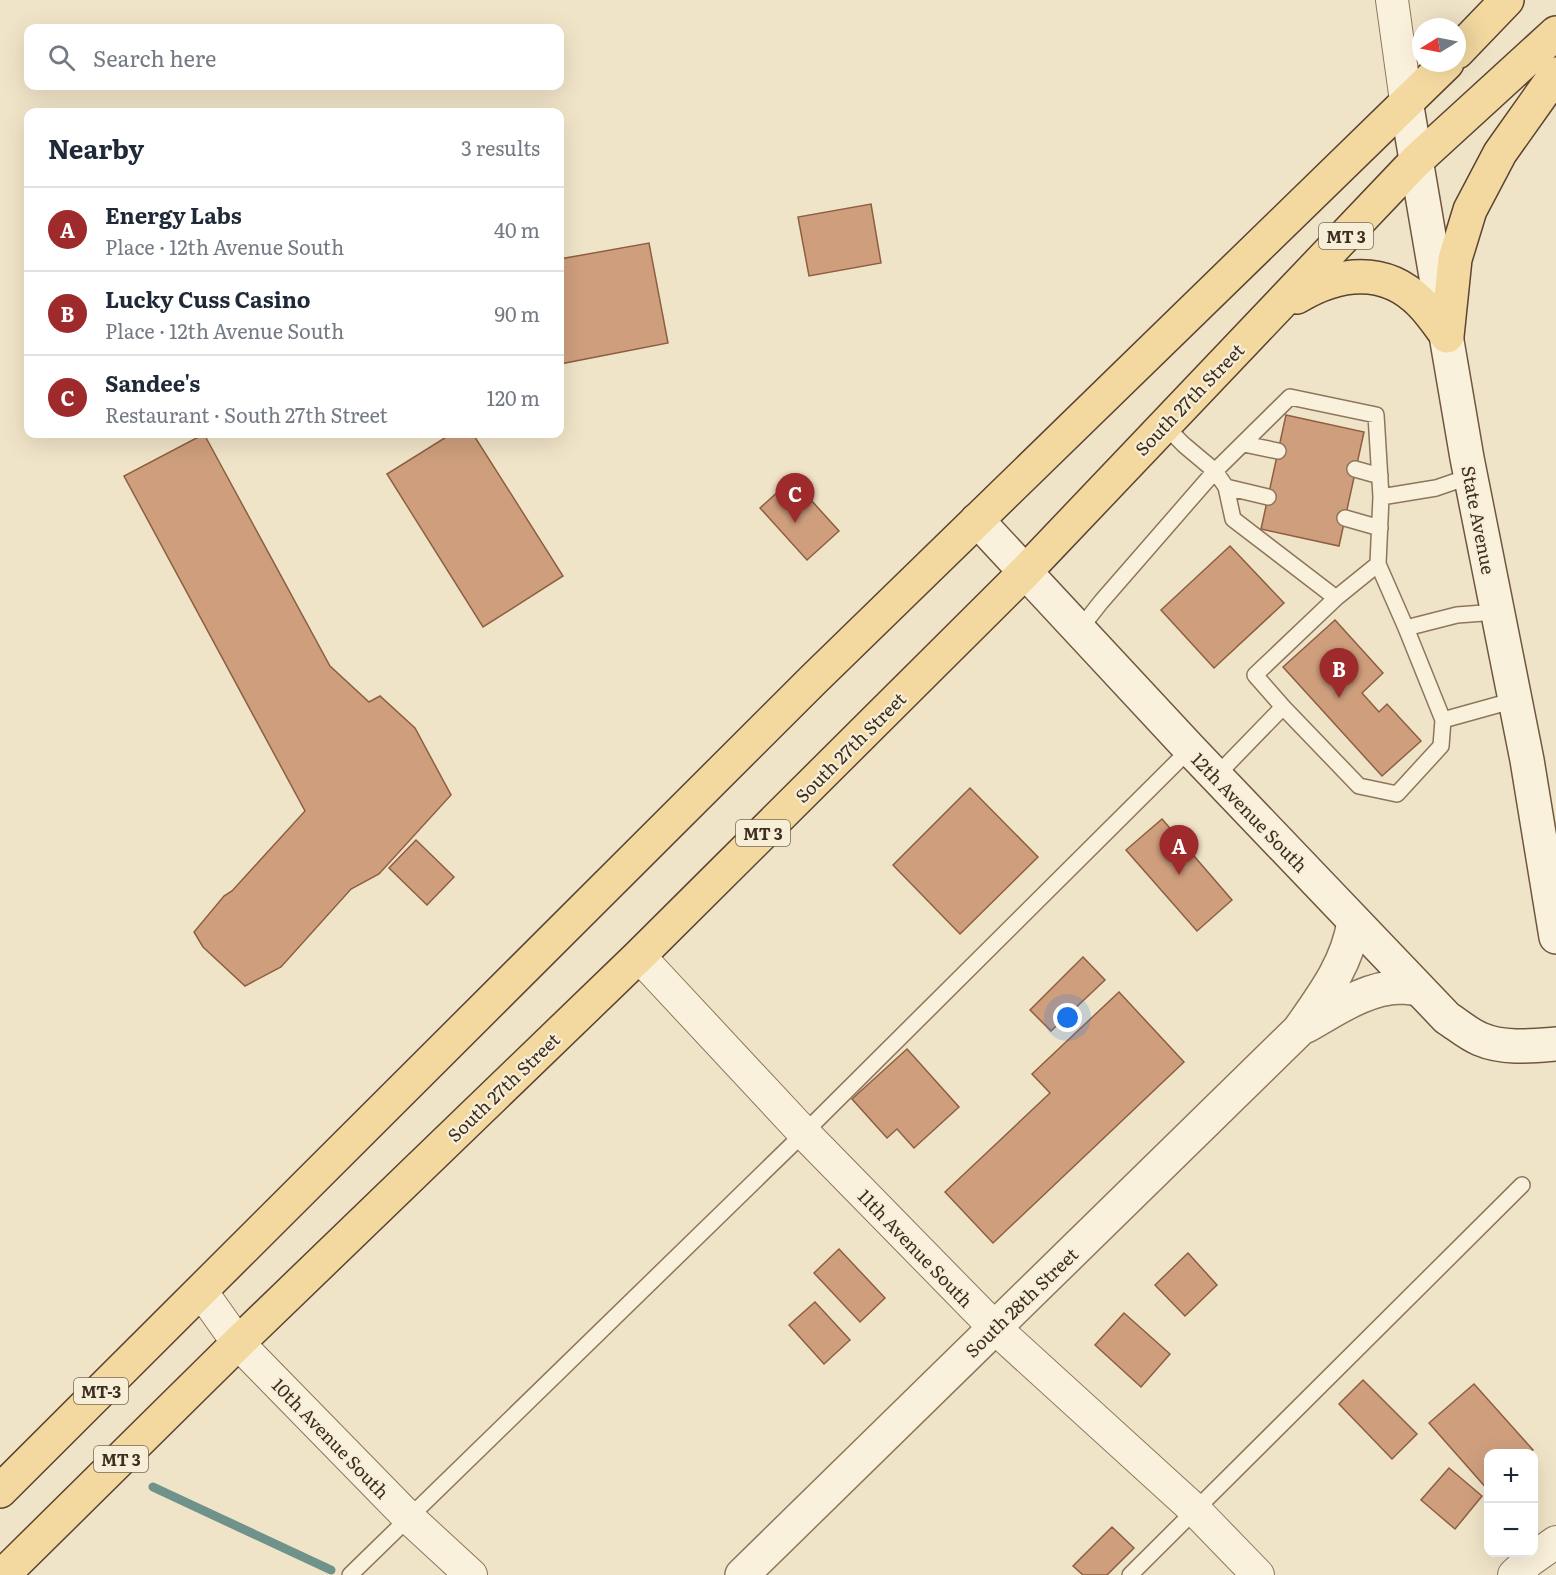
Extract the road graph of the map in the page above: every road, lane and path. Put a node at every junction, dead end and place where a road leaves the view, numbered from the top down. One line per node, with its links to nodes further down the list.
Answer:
1 (1392, 0): 7 (street)
2 (1507, 0): 4 (main road)
3 (1556, 33): 8 (main road, South 27th Street / MT 3)
4 (1466, 43)
5 (1437, 72): 7 (main road)
6 (1556, 74): 10 (main road)
7 (1406, 101): 8 (main road, State Avenue); 22 (main road)
8 (1416, 162): 9 (main road, South 27th Street / MT 3); 10 (main road, State Avenue)
9 (1275, 310): 10 (main road); 11 (main road, South 27th Street / MT 3)
10 (1447, 336): 17 (main road, State Avenue)
11 (1164, 425): 15 (lane); 25 (main road, South 27th Street / MT 3)
12 (1244, 444): 13 (lane); 15 (lane); 16 (lane)
13 (1278, 451)
14 (1355, 469): 16 (lane)
15 (1215, 471): 18 (lane); 29 (lane)
16 (1380, 476): 20 (lane)
17 (1471, 476): 20 (lane); 27 (main road, State Avenue)
18 (1226, 487): 19 (lane); 26 (lane)
19 (1268, 497)
20 (1381, 497): 23 (lane)
21 (1345, 518): 23 (lane)
22 (977, 520): 25 (main road, 12th Avenue South); 43 (main road)
23 (1380, 528): 24 (lane)
24 (1378, 564): 26 (lane); 28 (lane)
25 (1025, 572): 29 (main road, 12th Avenue South); 37 (main road, South 27th Street / MT 3)
26 (1335, 598): 31 (lane)
27 (1497, 612): 28 (lane); 30 (main road, State Avenue)
28 (1406, 628): 32 (lane)
29 (1079, 630): 33 (main road, 12th Avenue South)
30 (1515, 700): 32 (lane); 36 (main road, State Avenue)
31 (1283, 707): 32 (lane); 34 (lane)
32 (1443, 720)
33 (1190, 749): 34 (main road, 12th Avenue South); 41 (lane)
34 (1216, 776): 35 (main road, 12th Avenue South)
35 (1354, 921): 38 (main road, 12th Avenue South); 39 (main road, South 28th Street)
36 (1556, 937)
37 (639, 956): 41 (street, 11th Avenue South); 45 (main road, South 27th Street / MT 3)
38 (1419, 989): 39 (main road, South 28th Street); 40 (main road, 12th Avenue South)
39 (1299, 1030): 44 (main road, South 28th Street)
40 (1556, 1044)
41 (804, 1133): 44 (street, 11th Avenue South); 48 (lane)
42 (1522, 1185): 47 (lane)
43 (201, 1292): 45 (street, 10th Avenue South); 46 (main road, MT-3)
44 (995, 1328): 47 (street, 11th Avenue South); 53 (main road, South 28th Street)
45 (238, 1343): 48 (street, 10th Avenue South); 50 (main road, South 27th Street / MT 3)
46 (0, 1491)
47 (1196, 1511): 54 (lane); 55 (street, 11th Avenue South)
48 (408, 1517): 51 (lane); 52 (street, 10th Avenue South)
49 (1556, 1542): 56 (street)
50 (3, 1575)
51 (350, 1575)
52 (471, 1575)
53 (742, 1575)
54 (1130, 1575)
55 (1258, 1575)
56 (1514, 1575)

